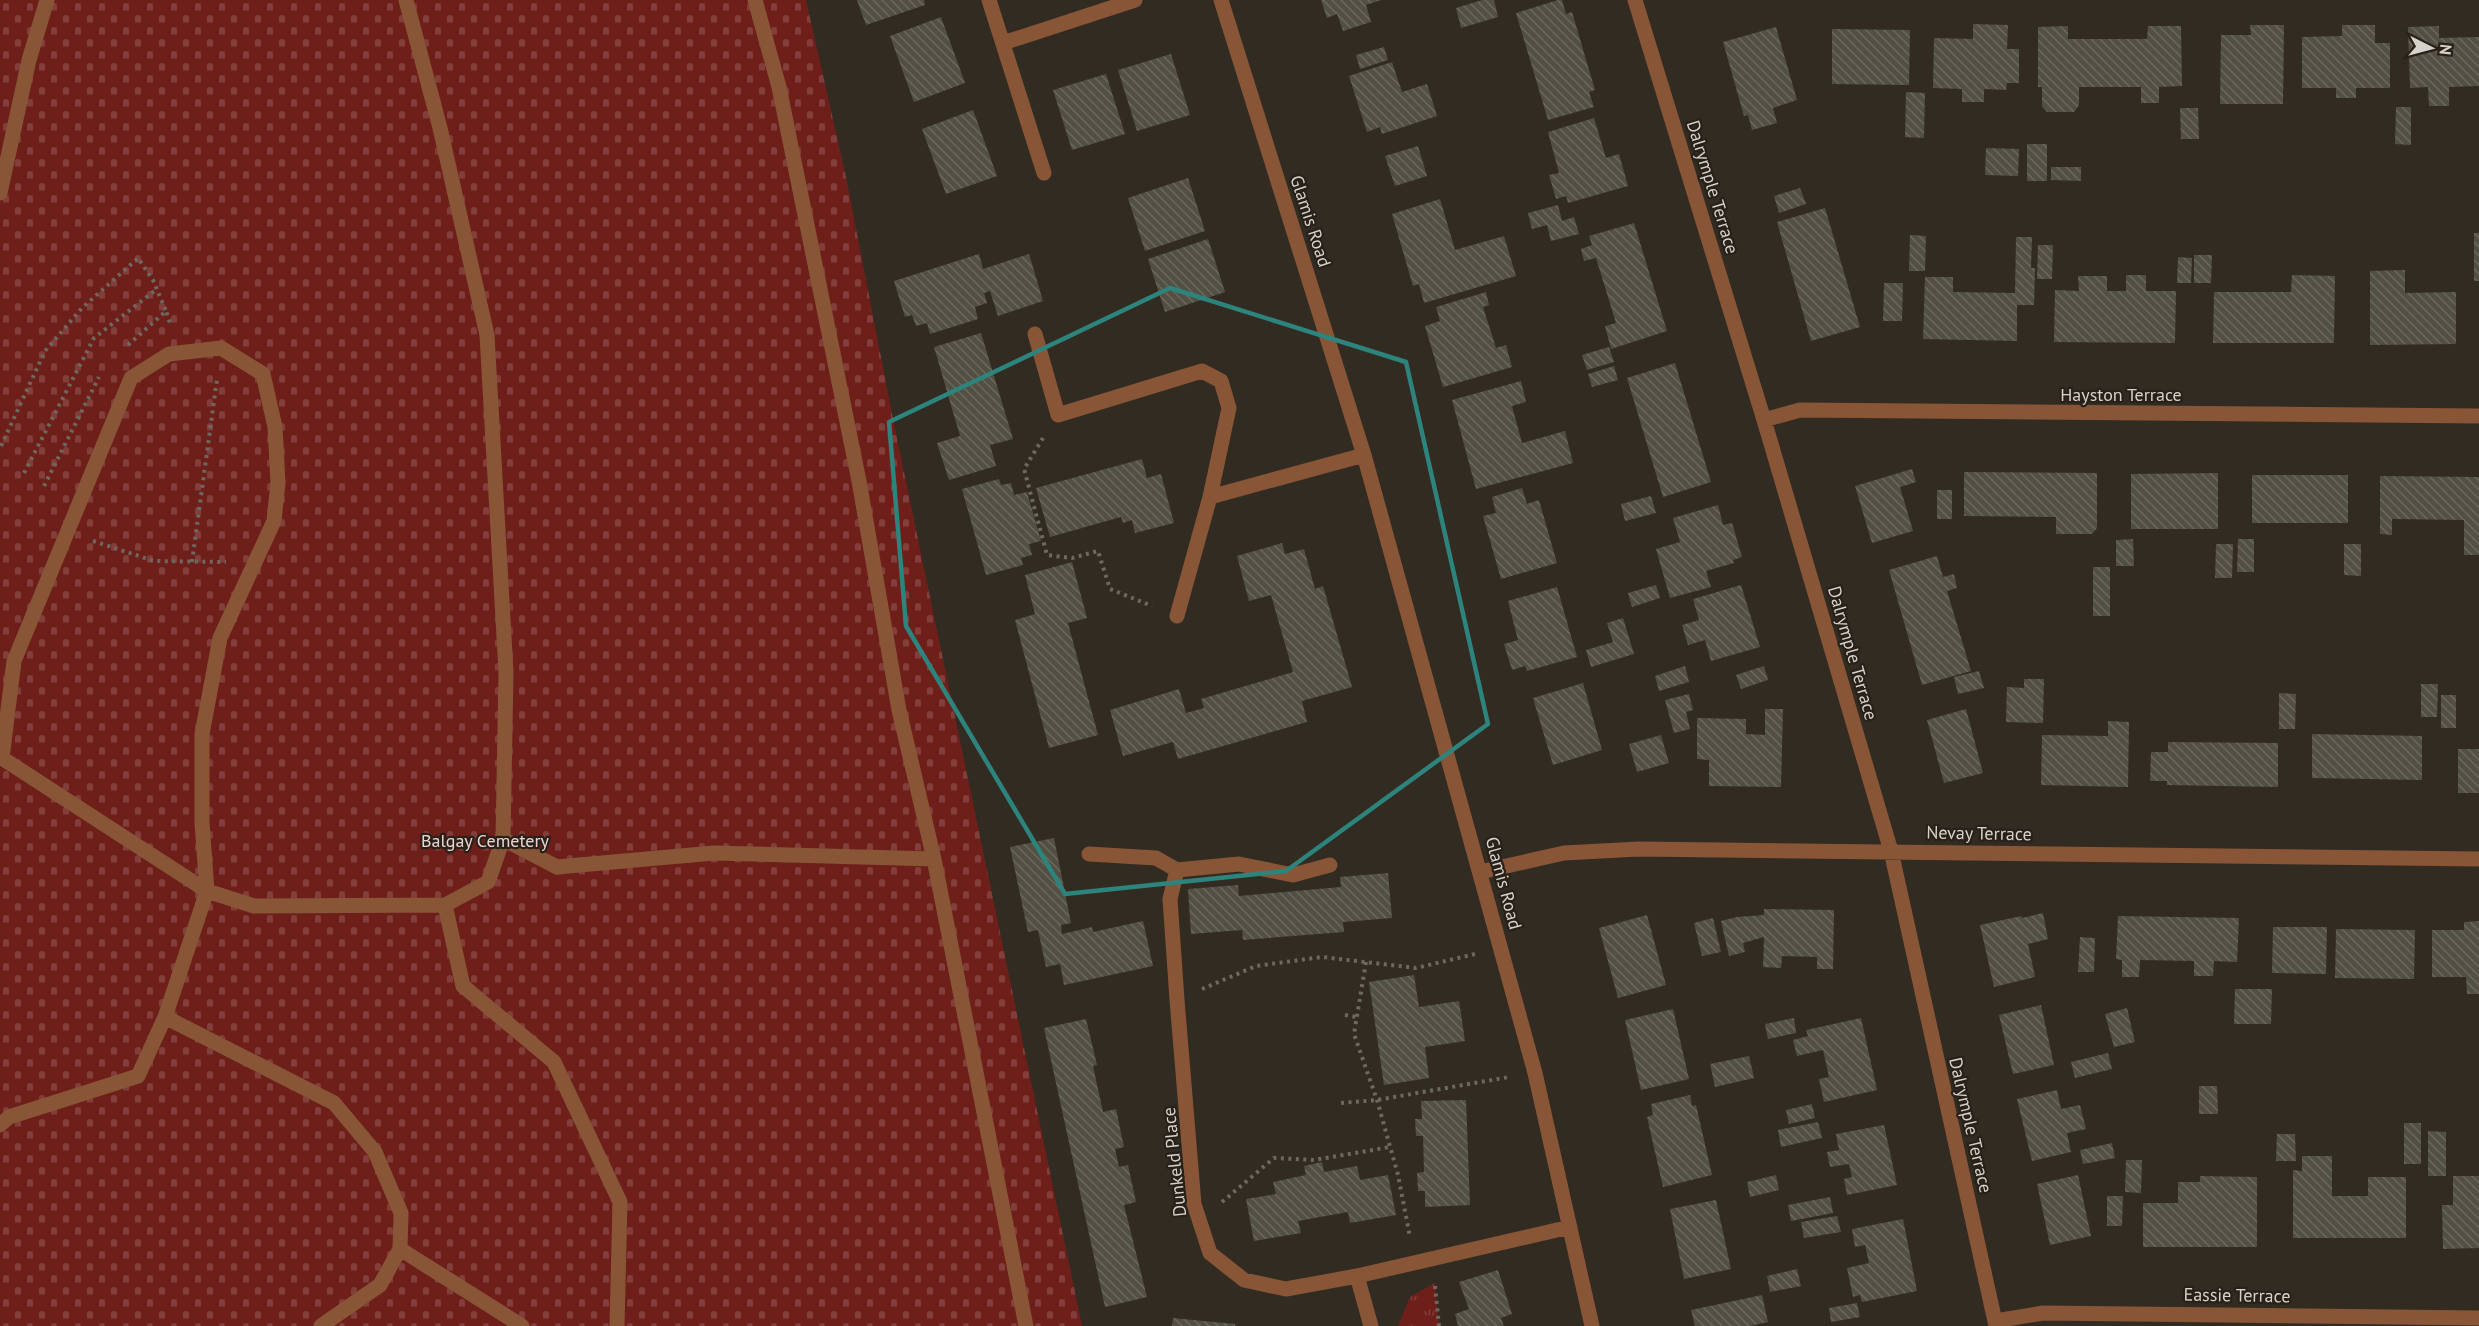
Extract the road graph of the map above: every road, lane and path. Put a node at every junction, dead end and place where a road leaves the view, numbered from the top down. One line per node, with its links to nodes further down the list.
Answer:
1 (47, 0): 10 (street)
2 (406, 0): 29 (street)
3 (755, 0): 32 (street)
4 (989, 0): 8 (street)
5 (1136, 0): 8 (street)
6 (1221, 0): 20 (street, Glamis Road)
7 (1635, 0): 18 (street, Dalrymple Terrace)
8 (1003, 43): 9 (street)
9 (1044, 173)
10 (0, 193)
11 (157, 289): 12 (path); 19 (path); 21 (path)
12 (166, 311)
13 (1035, 334): 16 (street)
14 (221, 348): 24 (street); 25 (path); 26 (street)
15 (99, 376): 22 (path)
16 (1058, 415): 23 (street); 27 (path)
17 (2479, 416): 18 (street, Hayston Terrace)
18 (1764, 420): 30 (street, Dalrymple Terrace)
19 (1, 446)
20 (1364, 455): 23 (street); 36 (street, Glamis Road)
21 (24, 473)
22 (44, 486)
23 (1210, 497): 27 (street)
24 (66, 532): 25 (path); 28 (street)
25 (192, 562): 26 (path)
26 (254, 563): 37 (street)
27 (1176, 616)
28 (1, 755): 37 (street)
29 (503, 839): 32 (street); 38 (street)
30 (1891, 851): 33 (street, Nevay Terrace); 36 (street, Nevay Terrace); 57 (street, Dalrymple Terrace)
31 (1089, 854): 35 (street)
32 (934, 859): 61 (street)
33 (2479, 859)
34 (1330, 865): 35 (street)
35 (1178, 870): 41 (street, Dunkeld Place)
36 (1480, 872): 39 (street, Glamis Road)
37 (207, 891): 38 (street); 43 (street)
38 (445, 905): 60 (street)
39 (1501, 948): 40 (path); 45 (street, Glamis Road)
40 (1366, 962): 41 (path); 44 (path)
41 (1177, 1000): 50 (street, Dunkeld Place)
42 (1345, 1015): 44 (path)
43 (165, 1017): 48 (street); 52 (street)
44 (1356, 1017): 46 (path)
45 (1535, 1072): 46 (path); 51 (street, Glamis Road)
46 (1377, 1100): 47 (path); 49 (path)
47 (1341, 1103)
48 (0, 1125)
49 (1390, 1146): 50 (path); 54 (path)
50 (1194, 1204): 55 (street, Dunkeld Place)
51 (1570, 1227): 53 (street, Dunkeld Place); 64 (street, Glamis Road)
52 (400, 1249): 58 (street); 59 (street)
53 (1431, 1259): 54 (street, Dunkeld Place); 63 (path)
54 (1415, 1262): 55 (street, Dunkeld Place)
55 (1357, 1276): 62 (street)
56 (2479, 1318): 57 (street, Eassie Terrace)
57 (1995, 1323)
58 (321, 1326)
59 (522, 1326)
60 (617, 1326)
61 (1026, 1326)
62 (1371, 1326)
63 (1439, 1326)
64 (1592, 1326)

